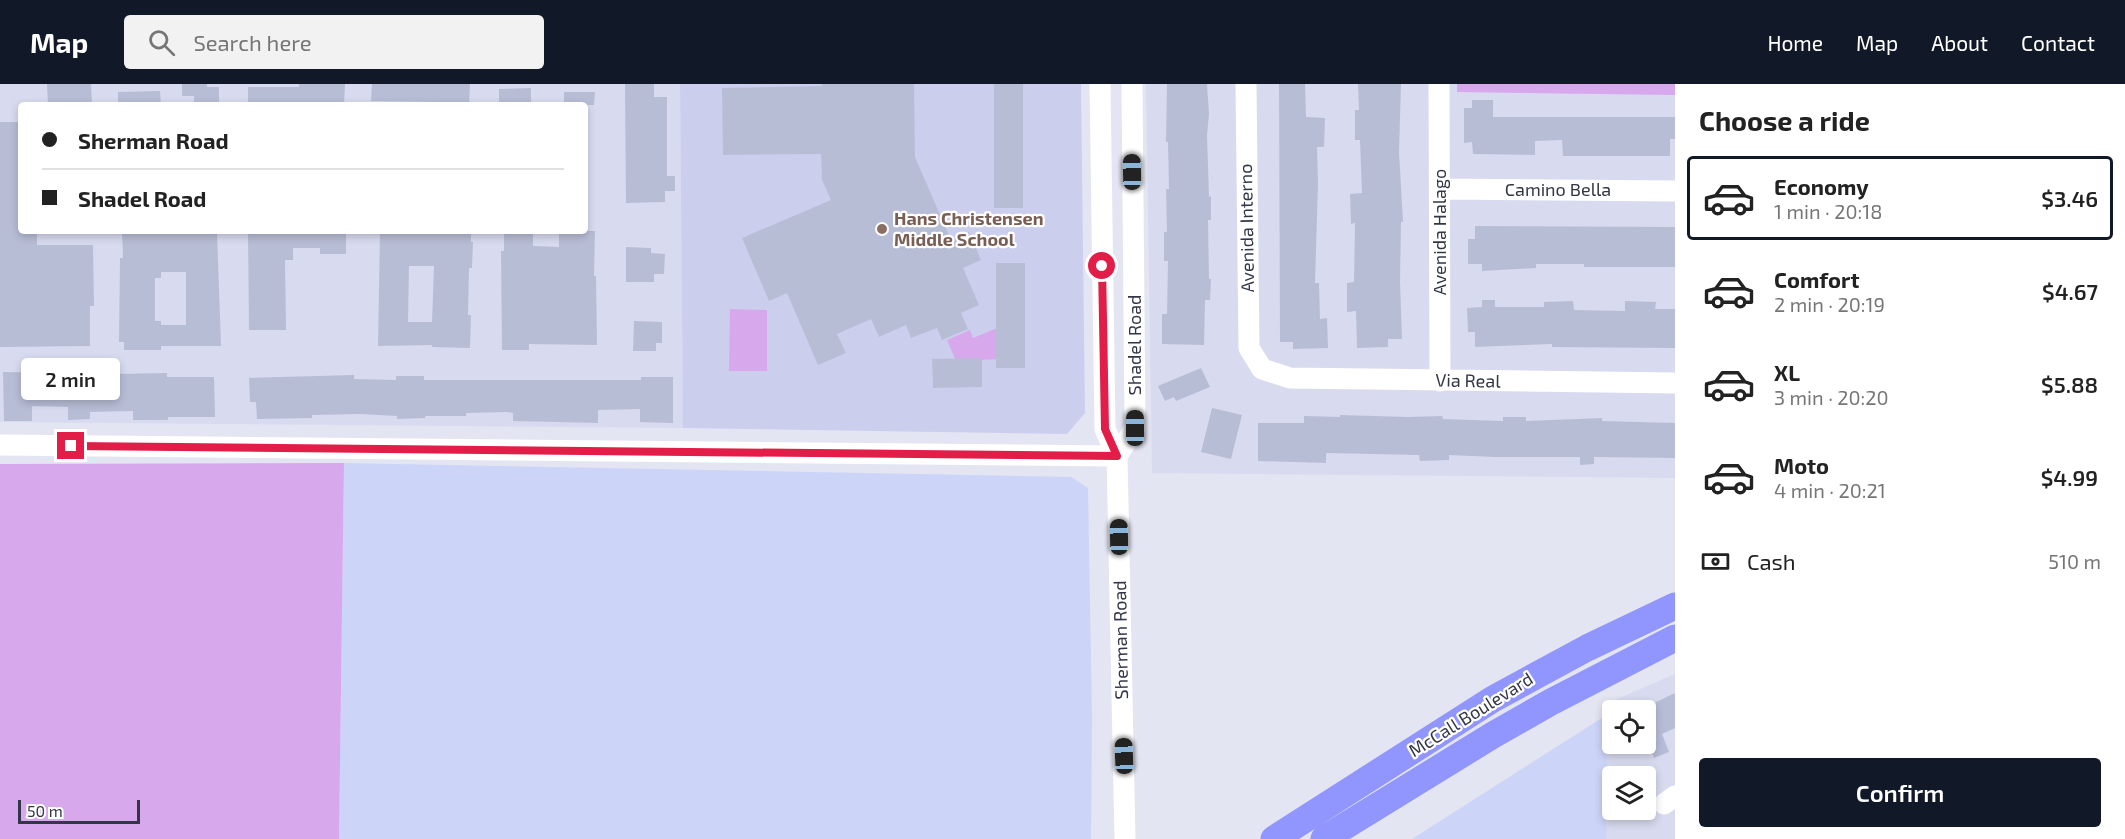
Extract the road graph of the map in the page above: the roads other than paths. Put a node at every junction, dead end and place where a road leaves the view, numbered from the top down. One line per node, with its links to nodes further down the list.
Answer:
1 (1100, 84): 11 (street, Sherman Road)
2 (1132, 84): 11 (street, Shadel Road)
3 (1246, 84): 7 (street, Avenida Interno)
4 (1439, 84): 5 (street, Avenida Halago)
5 (1441, 189): 6 (street, Camino Bella); 8 (street, Avenida Halago)
6 (1675, 191)
7 (1262, 369): 8 (street, Via Real)
8 (1440, 381): 9 (street, Via Real)
9 (1675, 383)
10 (0, 445): 11 (street)
11 (1117, 456): 16 (street, Sherman Road)
12 (1675, 606): 17 (main road, McCall Boulevard)
13 (1675, 624): 15 (main road)
14 (1675, 638): 15 (main road, McCall Boulevard)
15 (1551, 702): 18 (main road, McCall Boulevard)
16 (1125, 839)
17 (1274, 839)
18 (1324, 839)

